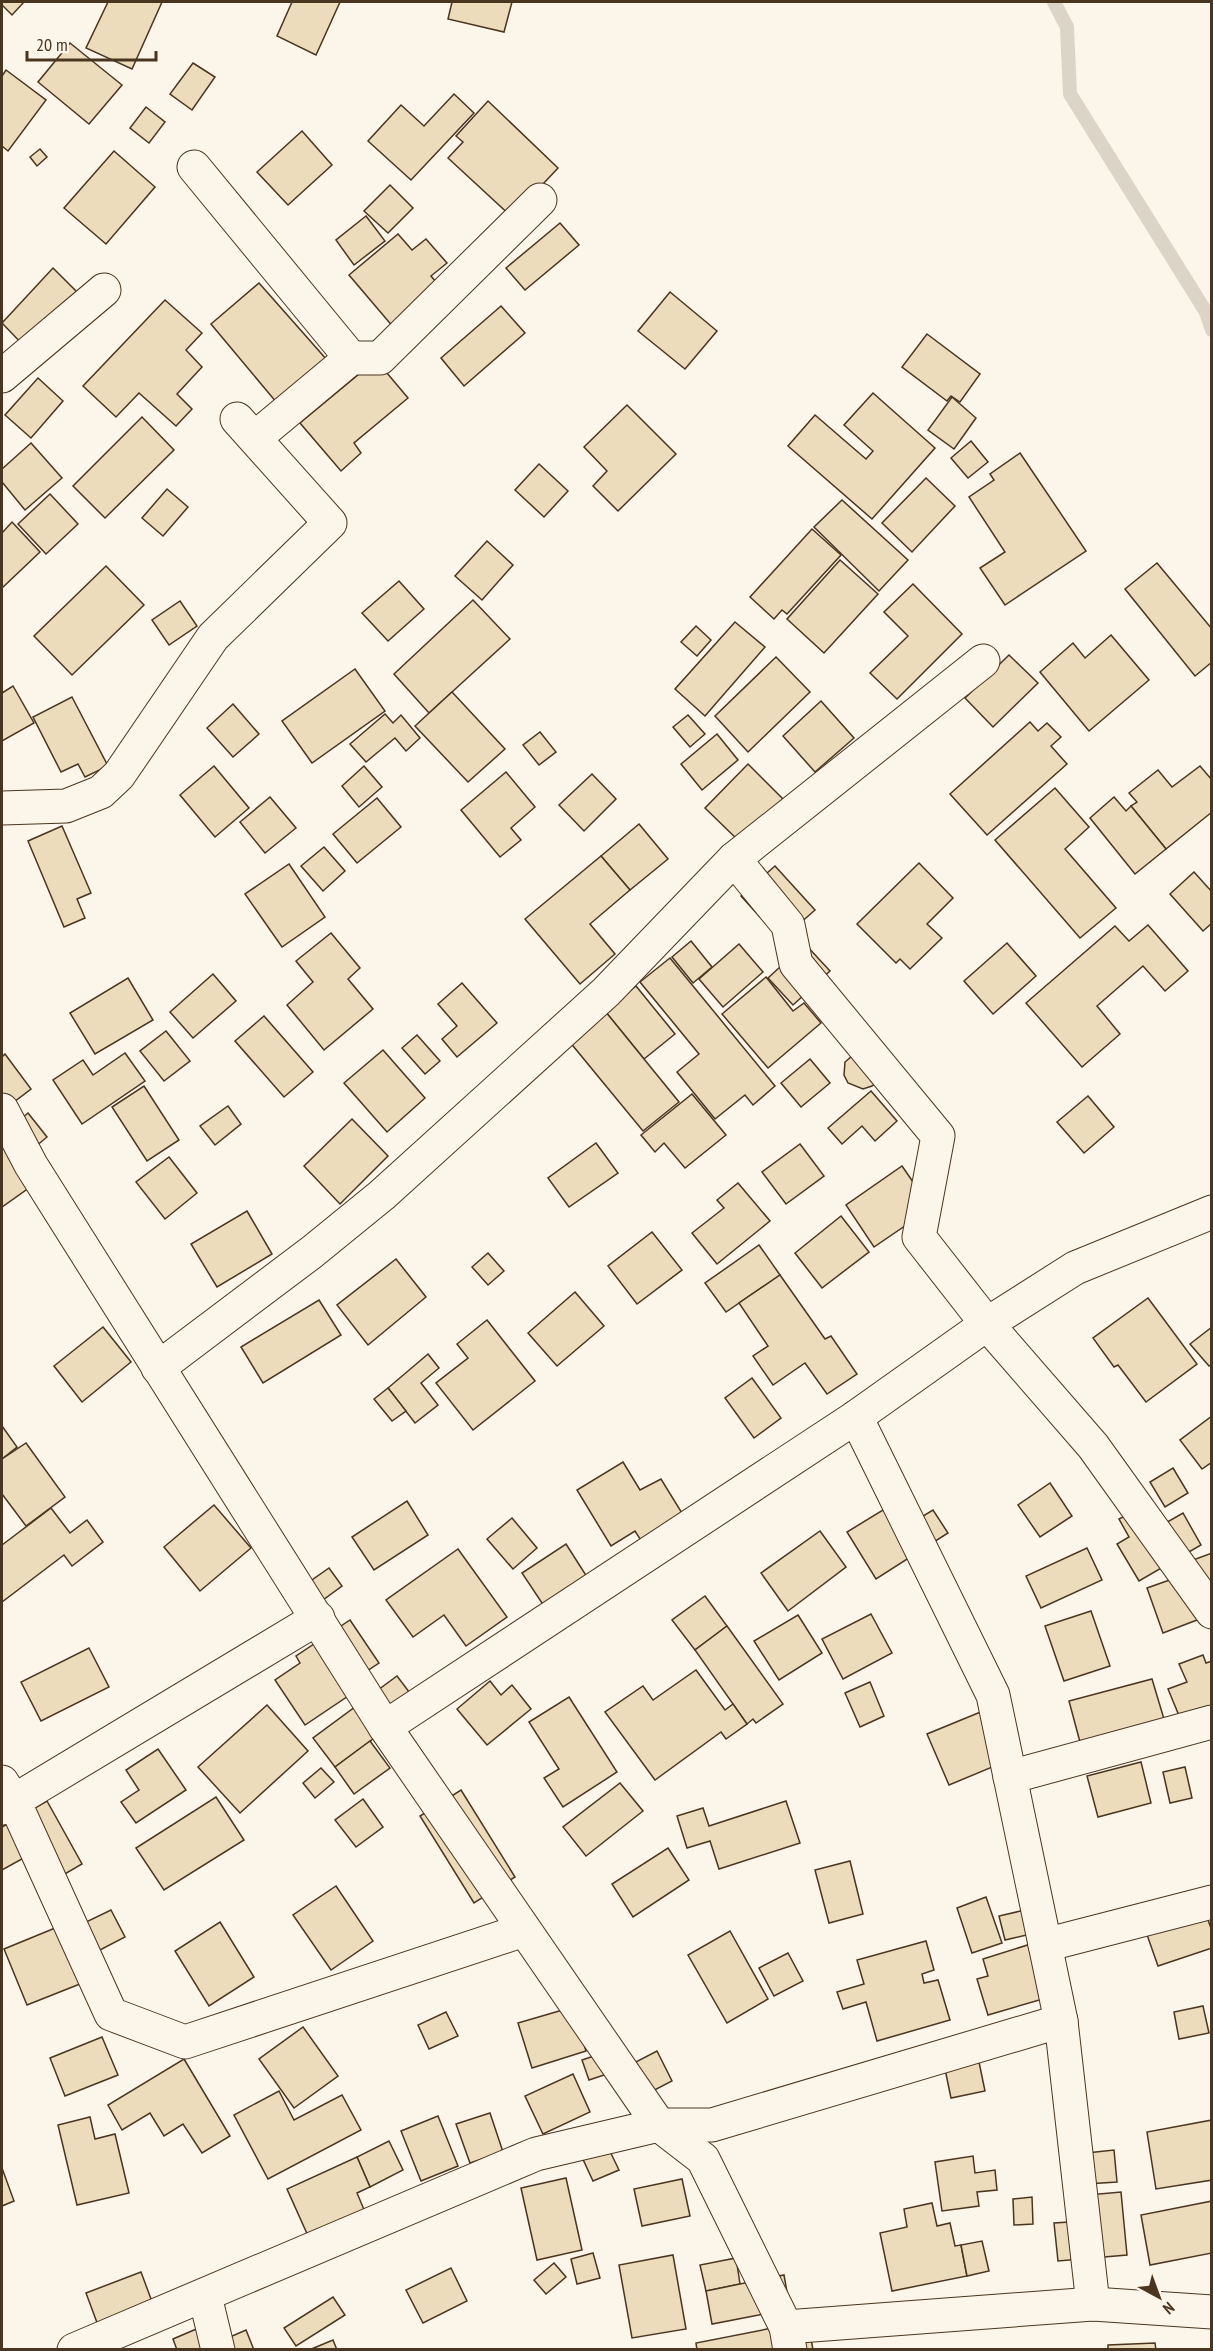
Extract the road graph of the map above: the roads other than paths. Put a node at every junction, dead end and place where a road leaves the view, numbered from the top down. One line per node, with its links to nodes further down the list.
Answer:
1 (194, 167): 4 (street)
2 (540, 200): 4 (street)
3 (104, 291): 5 (street)
4 (351, 358): 7 (street)
5 (2, 376)
6 (983, 662): 8 (street)
7 (2, 808)
8 (734, 859): 11 (street); 12 (street)
9 (2, 1110): 12 (street)
10 (1212, 1212): 11 (street)
11 (987, 1324): 13 (street); 14 (street)
12 (158, 1368): 15 (street)
13 (856, 1417): 17 (street); 18 (street)
14 (1212, 1612)
15 (318, 1618): 17 (street); 19 (street)
16 (1212, 1722): 18 (street)
17 (385, 1726): 21 (street)
18 (1010, 1777): 22 (street)
19 (6, 1797): 21 (street)
20 (1212, 1902): 22 (street)
21 (524, 1930): 24 (street)
22 (1045, 1945): 23 (street)
23 (1061, 2021): 24 (street); 26 (street)
24 (659, 2125): 25 (street); 28 (street)
25 (205, 2296): 29 (street); 30 (street)
26 (1093, 2304): 27 (street); 28 (street)
27 (1212, 2312)
28 (788, 2338)
29 (74, 2349)
30 (218, 2349)

